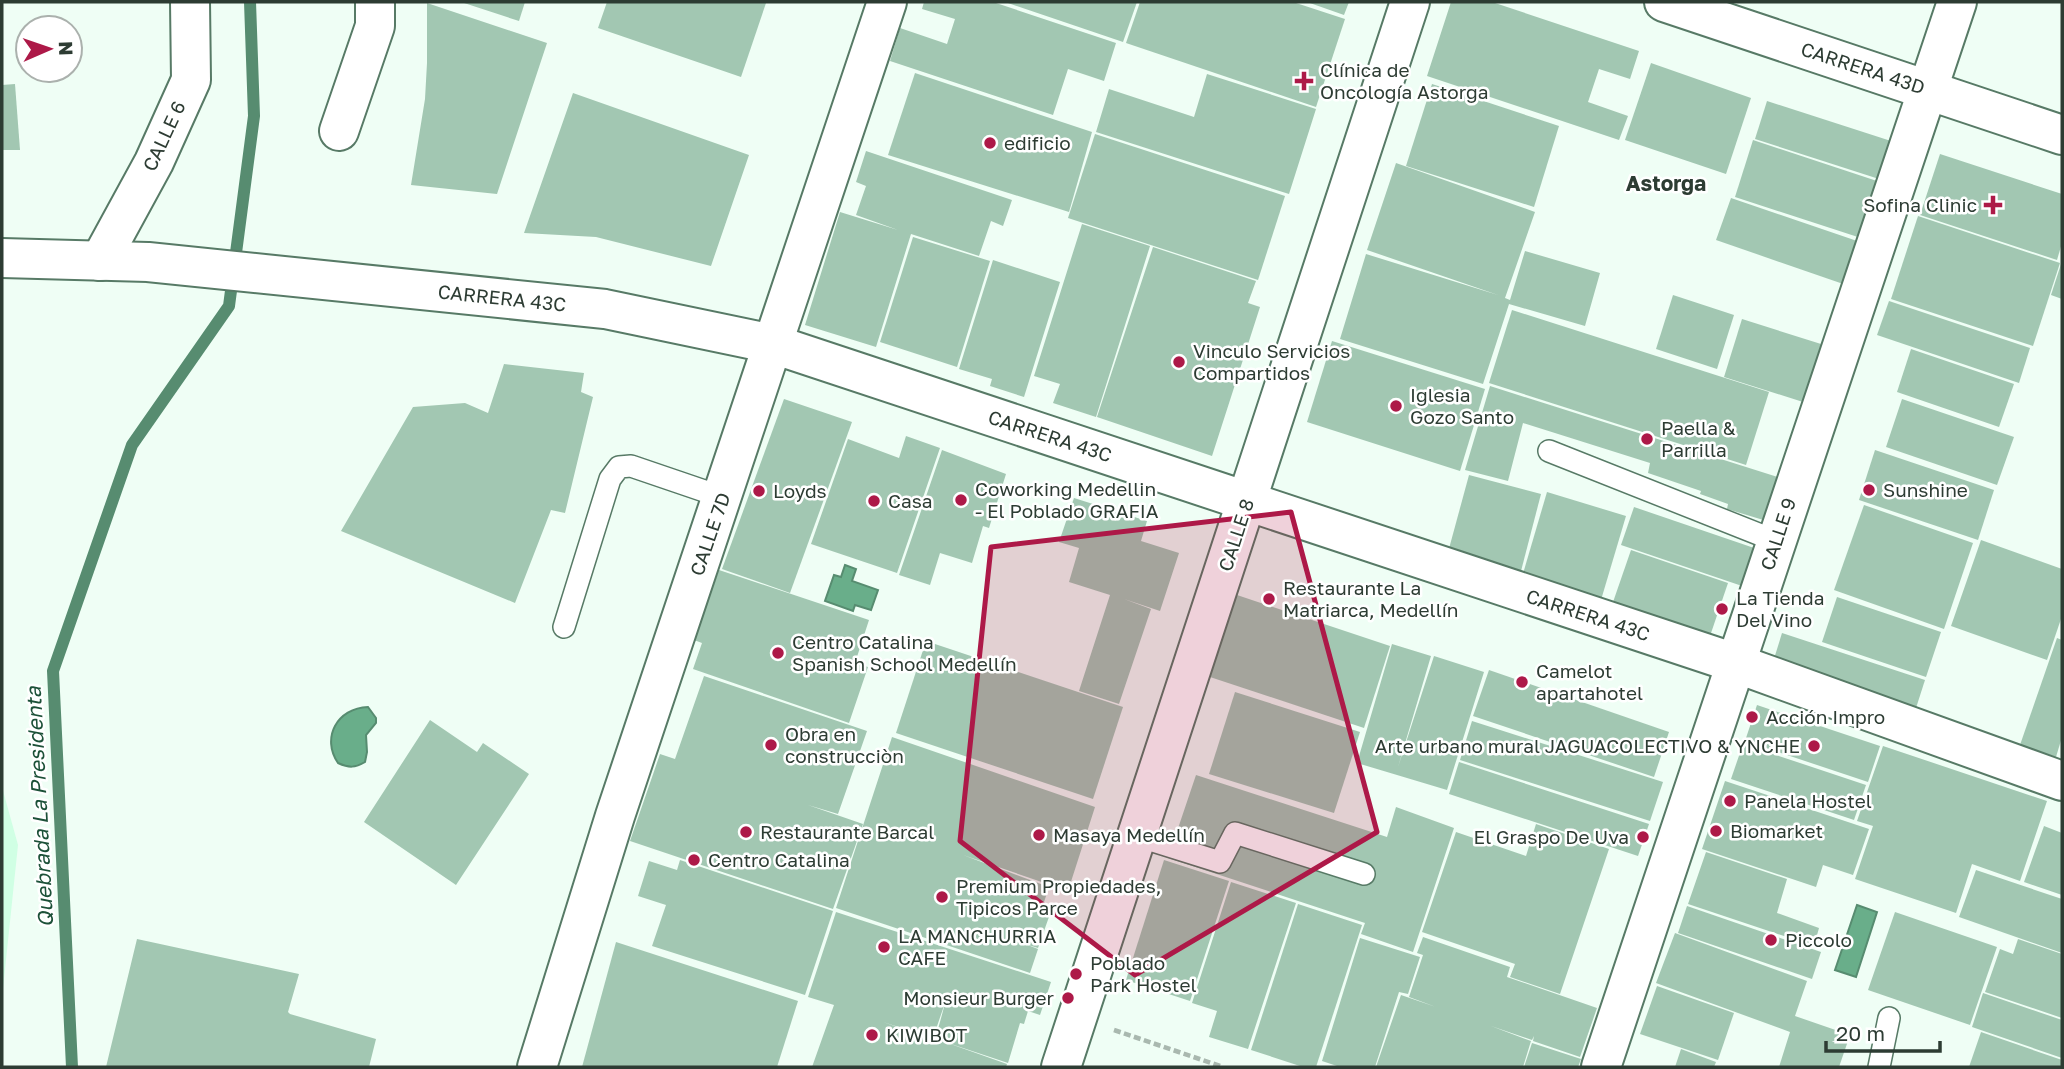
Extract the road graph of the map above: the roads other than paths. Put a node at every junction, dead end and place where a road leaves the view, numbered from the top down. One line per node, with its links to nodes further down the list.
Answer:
1 (190, 2): 11 (street, CALLE 6)
2 (375, 2): 8 (street)
3 (887, 2): 12 (street, CALLE 7D)
4 (1410, 2): 15 (street, CALLE 8)
5 (1664, 2): 7 (street, CARRERA 43D)
6 (1957, 2): 7 (street, CALLE 9)
7 (1926, 89): 9 (street, CARRERA 43D); 16 (street, CALLE 9)
8 (340, 131)
9 (2062, 135)
10 (2, 258): 11 (street, CARRERA 43C)
11 (100, 261): 12 (street, CARRERA 43C)
12 (773, 344): 14 (street, CALLE 7D); 15 (street, CARRERA 43C)
13 (1549, 451): 16 (lane)
14 (722, 497): 17 (lane); 23 (street, CALLE 7D)
15 (1246, 502): 18 (street, CARRERA 43C); 20 (street, CALLE 8)
16 (1776, 541): 18 (street, CALLE 9)
17 (564, 627)
18 (1735, 663): 19 (street, CARRERA 43C); 25 (street, CALLE 9)
19 (2062, 780)
20 (1137, 836): 21 (lane); 24 (street, CALLE 8)
21 (1364, 874)
22 (1889, 1018): 26 (lane)
23 (537, 1067)
24 (1061, 1067)
25 (1601, 1067)
26 (1879, 1067)

